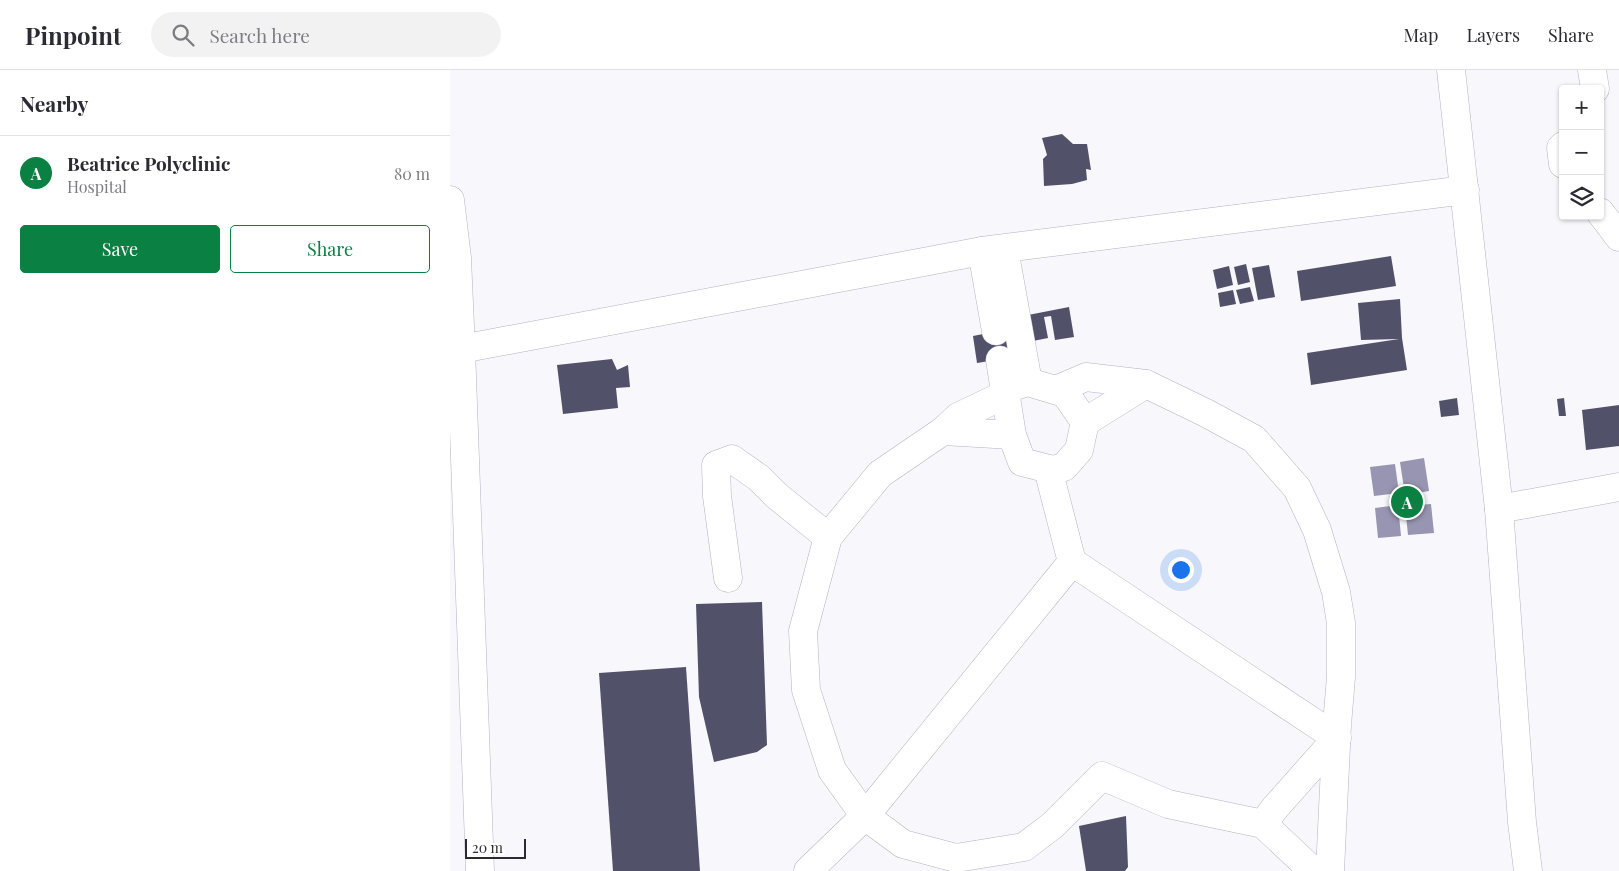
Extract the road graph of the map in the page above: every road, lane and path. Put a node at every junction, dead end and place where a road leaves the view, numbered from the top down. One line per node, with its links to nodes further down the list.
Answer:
1 (1451, 70): 4 (street)
2 (1592, 70): 3 (street)
3 (1594, 85)
4 (1465, 190): 8 (street); 21 (street)
5 (450, 200): 9 (street)
6 (1604, 217): 7 (street)
7 (1619, 237)
8 (993, 250): 10 (street); 11 (street); 14 (street)
9 (454, 259): 11 (street)
10 (996, 331)
11 (461, 349): 28 (street)
12 (1000, 360): 14 (street)
13 (1146, 384): 15 (street); 16 (street); 25 (street)
14 (1017, 388): 15 (street); 17 (street); 18 (street)
15 (1065, 393): 16 (street)
16 (1085, 422): 19 (street)
17 (943, 431): 18 (street); 22 (street)
18 (1012, 435): 19 (street)
19 (1048, 469): 23 (street)
20 (1619, 487): 21 (street)
21 (1499, 508): 32 (street)
22 (828, 537): 24 (street); 26 (street)
23 (1072, 562): 25 (street); 26 (street)
24 (728, 578)
25 (1336, 738): 27 (street); 31 (street)
26 (865, 816): 27 (street); 29 (street)
27 (1263, 824): 30 (street)
28 (480, 871)
29 (808, 871)
30 (1313, 871)
31 (1330, 871)
32 (1528, 871)

